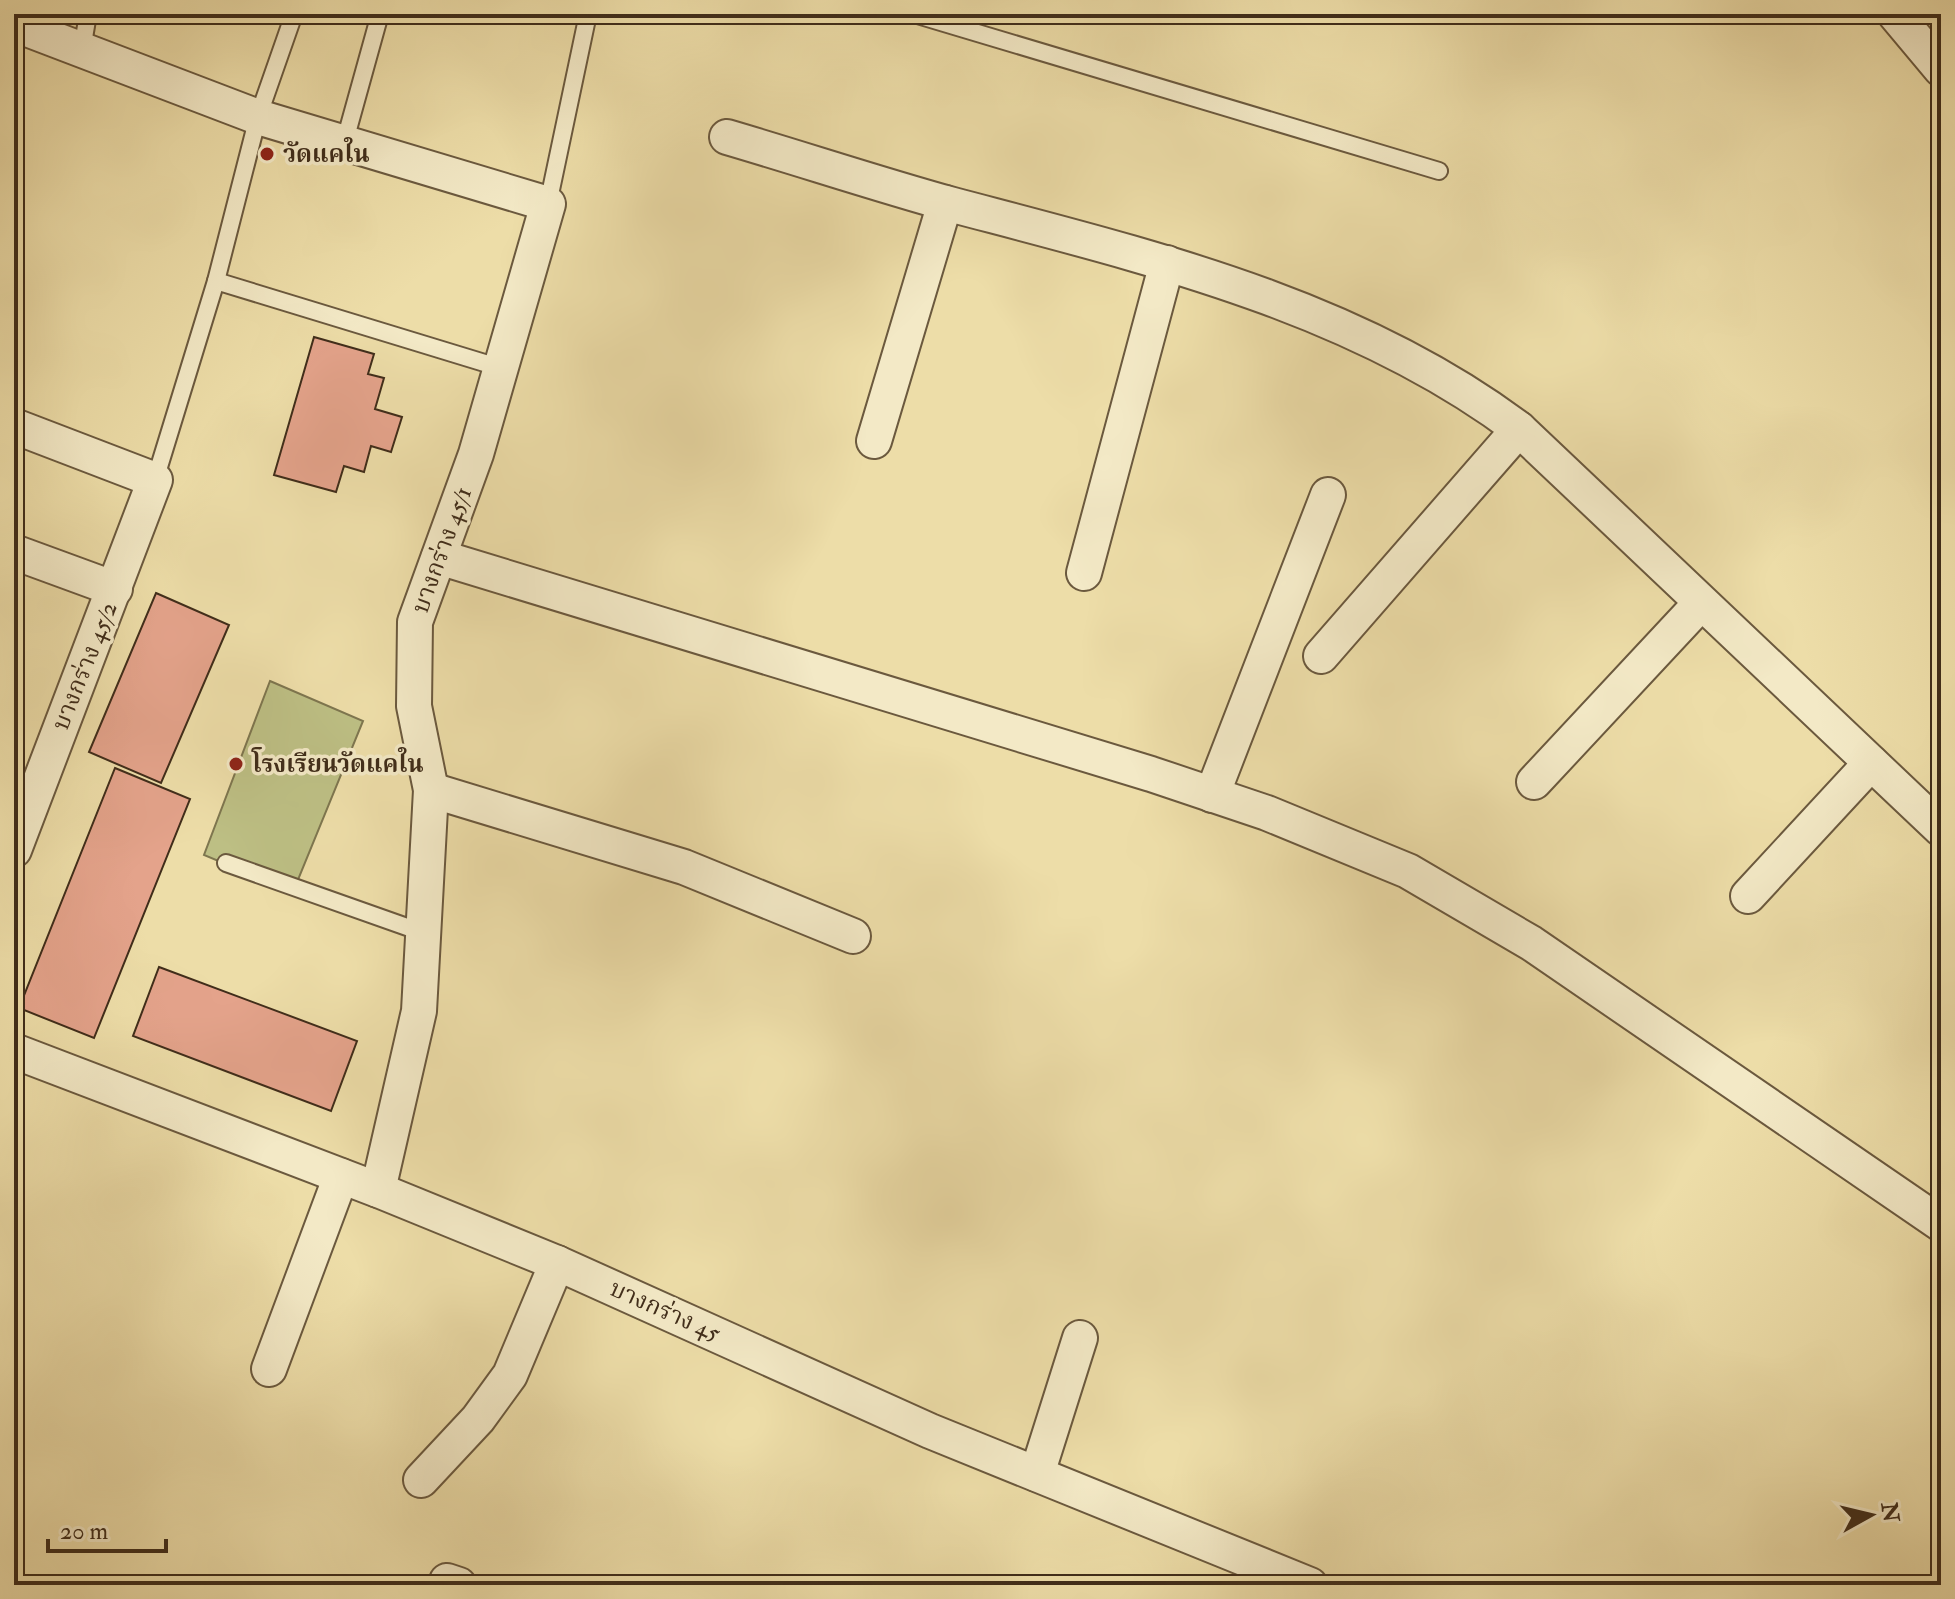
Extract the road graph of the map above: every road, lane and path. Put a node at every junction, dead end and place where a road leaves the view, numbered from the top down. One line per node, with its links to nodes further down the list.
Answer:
1 (88, 14): 8 (lane)
2 (294, 14): 10 (lane)
3 (380, 14): 12 (lane)
4 (588, 14): 15 (lane, บางกร่าง 45/1)
5 (914, 14): 13 (lane)
6 (1895, 14): 9 (street)
7 (14, 24): 8 (street)
8 (82, 50): 10 (street)
9 (1941, 69)
10 (258, 117): 12 (street); 17 (lane)
11 (727, 137): 14 (street)
12 (344, 144): 15 (street)
13 (1439, 171)
14 (945, 203): 16 (street); 21 (street)
15 (548, 204): 18 (street, บางกร่าง 45/1)
16 (1167, 263): 20 (street); 26 (street)
17 (216, 281): 18 (lane); 22 (lane)
18 (501, 368): 25 (street, บางกร่าง 45/1)
19 (14, 426): 22 (street)
20 (1519, 429): 28 (street); 29 (street)
21 (874, 441)
22 (155, 480): 27 (street, บางกร่าง 45/2)
23 (1328, 495): 34 (street)
24 (14, 552): 27 (street)
25 (439, 557): 32 (street, บางกร่าง 45/1); 34 (street)
26 (1084, 573)
27 (115, 589): 33 (street, บางกร่าง 45/2)
28 (1700, 604): 30 (street); 31 (street)
29 (1321, 656)
30 (1871, 763): 35 (street); 38 (street)
31 (1534, 782)
32 (431, 790): 39 (street, บางกร่าง 45/1); 40 (street)
33 (24, 795): 36 (street, บางกร่าง 45/2)
34 (1212, 795): 44 (street)
35 (1941, 829)
36 (14, 850)
37 (226, 863): 39 (lane)
38 (1748, 896)
39 (424, 933): 43 (street, บางกร่าง 45/1)
40 (853, 936)
41 (14, 1051): 42 (street, บางกร่าง 45)
42 (341, 1176): 43 (street, บางกร่าง 45); 47 (street)
43 (378, 1190): 45 (street, บางกร่าง 45)
44 (1941, 1224)
45 (557, 1263): 48 (street, บางกร่าง 45); 49 (street)
46 (1080, 1338): 48 (street)
47 (269, 1369)
48 (1037, 1474): 50 (street, บางกร่าง 45)
49 (421, 1480)
50 (1310, 1585)

